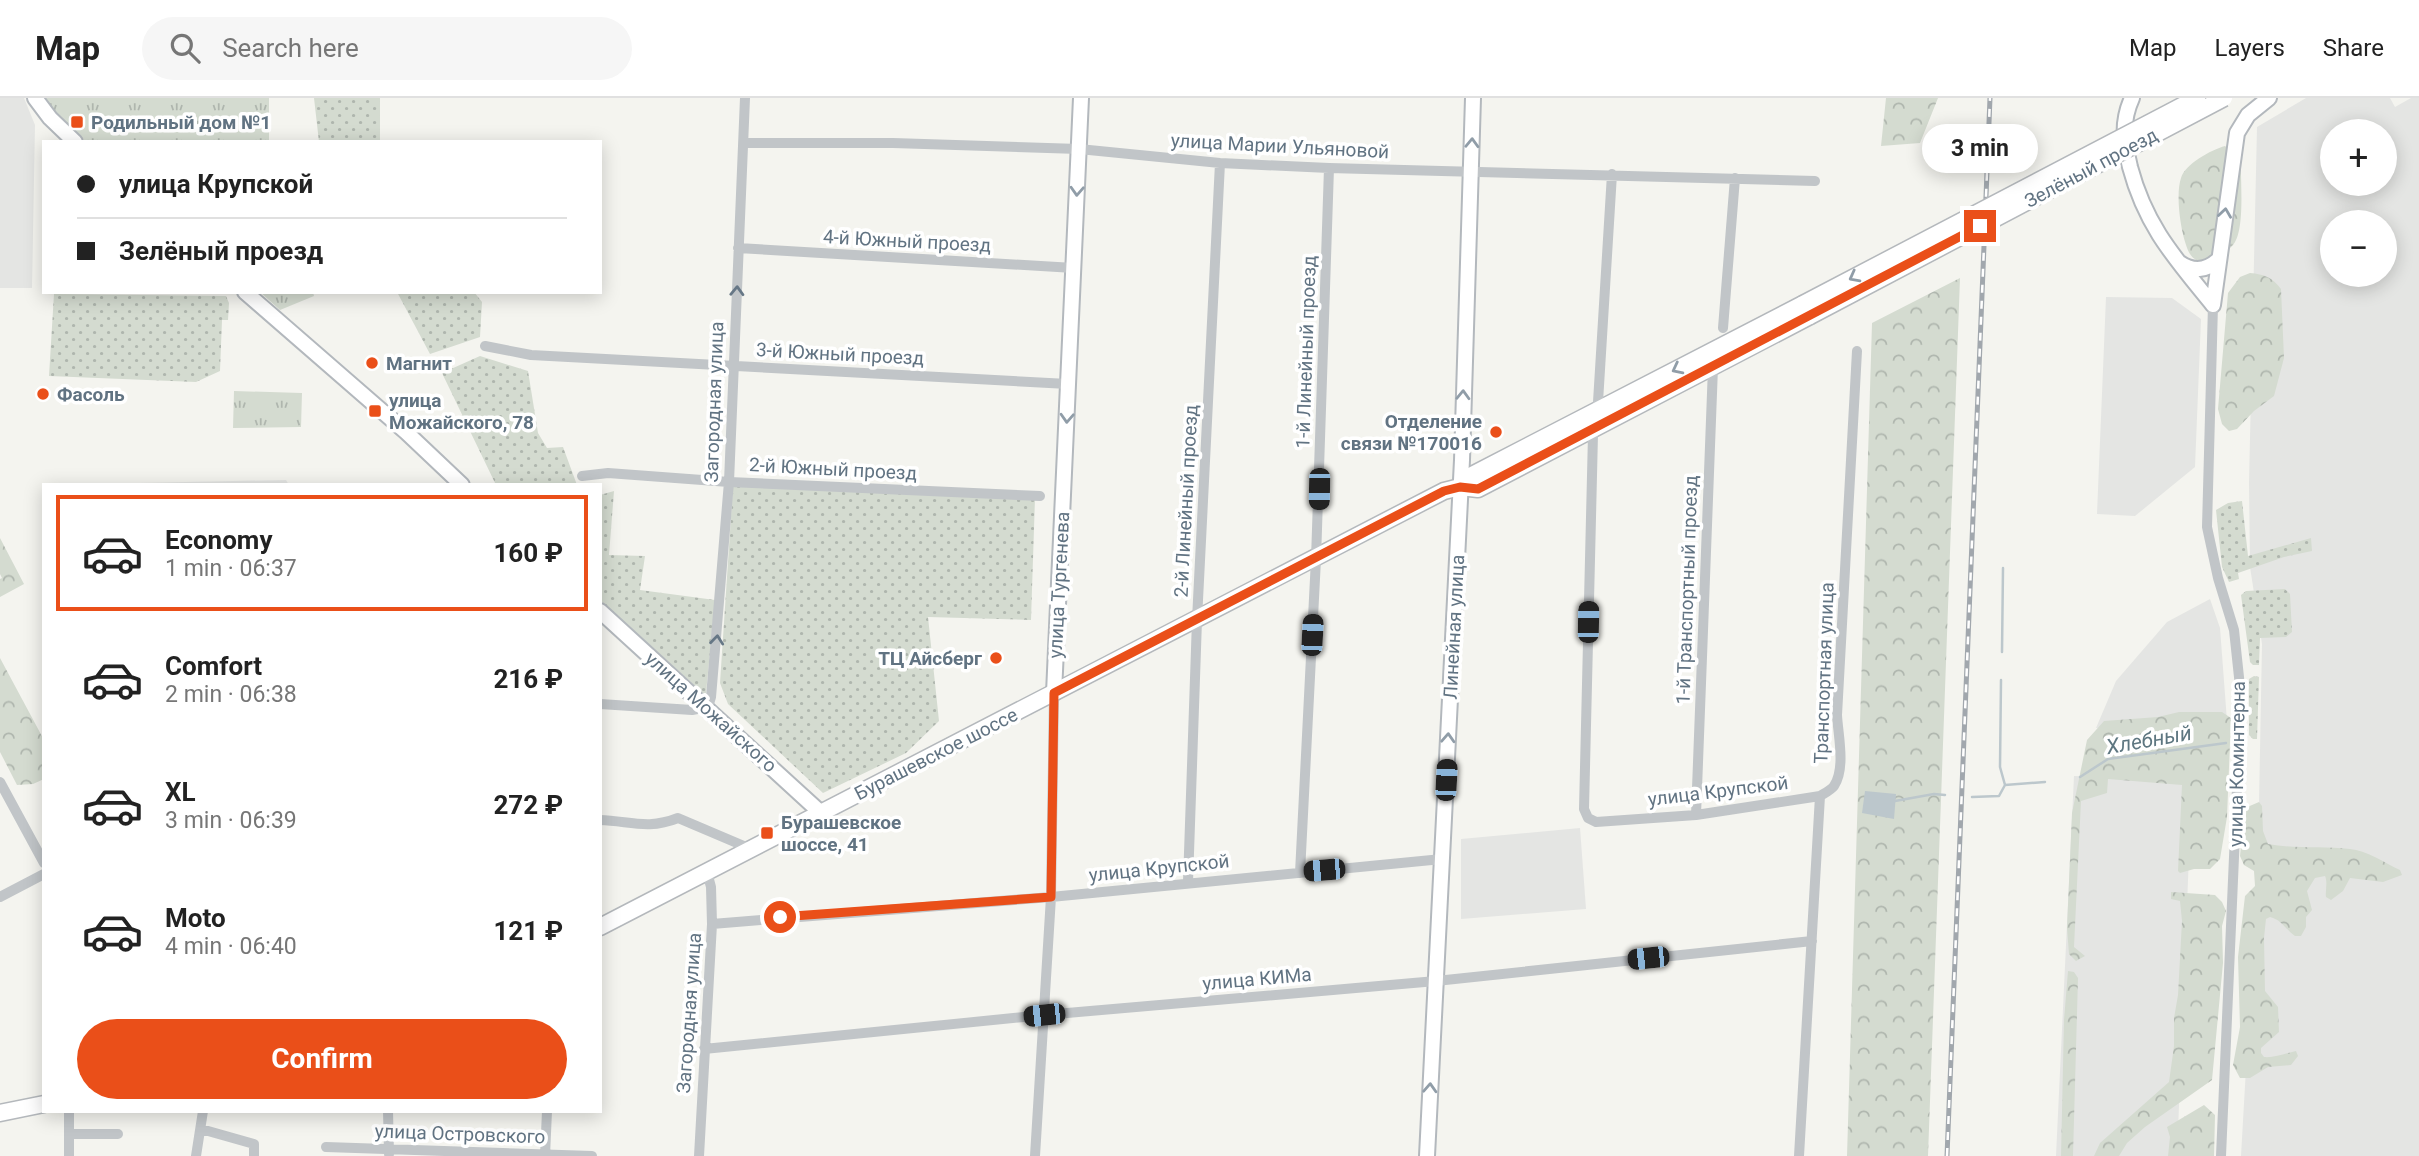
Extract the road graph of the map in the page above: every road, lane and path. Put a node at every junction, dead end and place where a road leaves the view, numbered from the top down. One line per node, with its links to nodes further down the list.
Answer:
1 (35, 98): 9 (street)
2 (745, 98): 10 (street, Загородная улица)
3 (1081, 98): 11 (street, улица Тургенева)
4 (1473, 98): 14 (street, Линейная улица, one-way to 4)
5 (2132, 98): 20 (street)
6 (2197, 98): 24 (main road, Зелёный проезд, one-way to 24, bridge)
7 (2224, 98): 24 (main road, Зелёный проезд, bridge)
8 (2269, 98): 19 (street, one-way to 8)
9 (73, 140)
10 (744, 143): 11 (street, улица Марии Ульяновой); 18 (street, Загородная улица)
11 (1079, 149): 12 (street, улица Марии Ульяновой); 21 (street, улица Тургенева, one-way to 21)
12 (1220, 163): 13 (street, улица Марии Ульяновой); 40 (street, 2-й Линейный проезд)
13 (1329, 168): 14 (street, улица Марии Ульяновой); 38 (street, 1-й Линейный проезд)
14 (1471, 171): 15 (street, улица Марии Ульяновой); 36 (street, Линейная улица, one-way to 14)
15 (1612, 174): 16 (street, улица Марии Ульяновой); 31 (street)
16 (1735, 178): 17 (street, улица Марии Ульяновой); 25 (street)
17 (1815, 181)
18 (738, 248): 21 (street, 4-й Южный проезд); 28 (street, Загородная улица, one-way to 18)
19 (2218, 260): 20 (street); 23 (street)
20 (2179, 262): 23 (street)
21 (1074, 268): 30 (street, улица Тургенева)
22 (247, 294): 35 (street)
23 (2213, 305): 84 (street, улица Коминтерна)
24 (1806, 310): 29 (main road, Бурашевское шоссе); 31 (main road, Бурашевское шоссе, one-way to 31)
25 (1723, 328)
26 (485, 346): 28 (street, 3-й Южный проезд)
27 (1857, 351): 45 (street, Транспортная улица)
28 (733, 366): 30 (street, 3-й Южный проезд); 34 (street, Загородная улица)
29 (1713, 367): 32 (main road, Бурашевское шоссе); 47 (street, 1-й Транспортный проезд)
30 (1068, 384): 41 (street, улица Тургенева, one-way to 41)
31 (1601, 408): 36 (main road, Бурашевское шоссе)
32 (1591, 429): 36 (main road, Бурашевское шоссе); 47 (street, улица Крупской)
33 (582, 476): 34 (street, 2-й Южный проезд)
34 (729, 482): 37 (street, 2-й Южный проезд); 43 (street, Загородная улица, one-way to 34)
35 (460, 483)
36 (1460, 487): 38 (main road, Бурашевское шоссе); 51 (street, Линейная улица, one-way to 36)
37 (1040, 496)
38 (1317, 559): 40 (main road, Бурашевское шоссе); 53 (street, 1-й Линейный проезд)
39 (602, 613): 43 (street, улица Можайского)
40 (1197, 620): 41 (main road, Бурашевское шоссе); 55 (street, 2-й Линейный проезд)
41 (1054, 693): 46 (main road, Бурашевское шоссе); 57 (street, улица Тургенева)
42 (602, 704): 43 (street)
43 (708, 708): 46 (street, улица Можайского)
44 (0, 782): 50 (street)
45 (1820, 796): 47 (street, улица Крупской); 60 (street)
46 (821, 813): 49 (main road, Бурашевское шоссе)
47 (1696, 815)
48 (602, 820): 49 (street)
49 (751, 849): 52 (main road, Бурашевское шоссе)
50 (42, 859)
51 (1442, 859): 53 (street, улица Крупской); 61 (street, Линейная улица)
52 (706, 872): 58 (street, Загородная улица); 59 (main road, Бурашевское шоссе)
53 (1300, 873): 55 (street, улица Крупской)
54 (42, 875): 56 (street)
55 (1188, 882): 57 (street, улица Крупской)
56 (0, 897)
57 (1051, 897): 58 (street, улица Крупской); 62 (street, улица Тургенева)
58 (712, 924): 63 (street, Загородная улица)
59 (602, 926)
60 (1812, 941): 61 (street, улица КИМа); 83 (street)
61 (1436, 981): 62 (street, улица КИМа); 82 (street, Линейная улица, one-way to 61)
62 (1044, 1015): 63 (street, улица КИМа); 81 (street, улица Тургенева)
63 (704, 1049): 80 (street, Загородная улица)
64 (42, 1104): 65 (main road)
65 (0, 1113)
66 (69, 1113): 71 (street)
67 (203, 1113): 70 (street)
68 (388, 1113): 75 (street)
69 (547, 1113): 76 (street)
70 (201, 1129): 74 (street); 78 (street)
71 (69, 1134): 72 (street); 77 (street)
72 (118, 1134)
73 (326, 1147): 75 (street, улица Островского)
74 (254, 1150)
75 (389, 1153): 76 (street, улица Островского)
76 (545, 1155): 79 (street, улица Островского)
77 (69, 1156)
78 (196, 1156)
79 (592, 1156)
80 (699, 1156)
81 (1035, 1156)
82 (1427, 1156)
83 (1799, 1156)
84 (2221, 1156)

